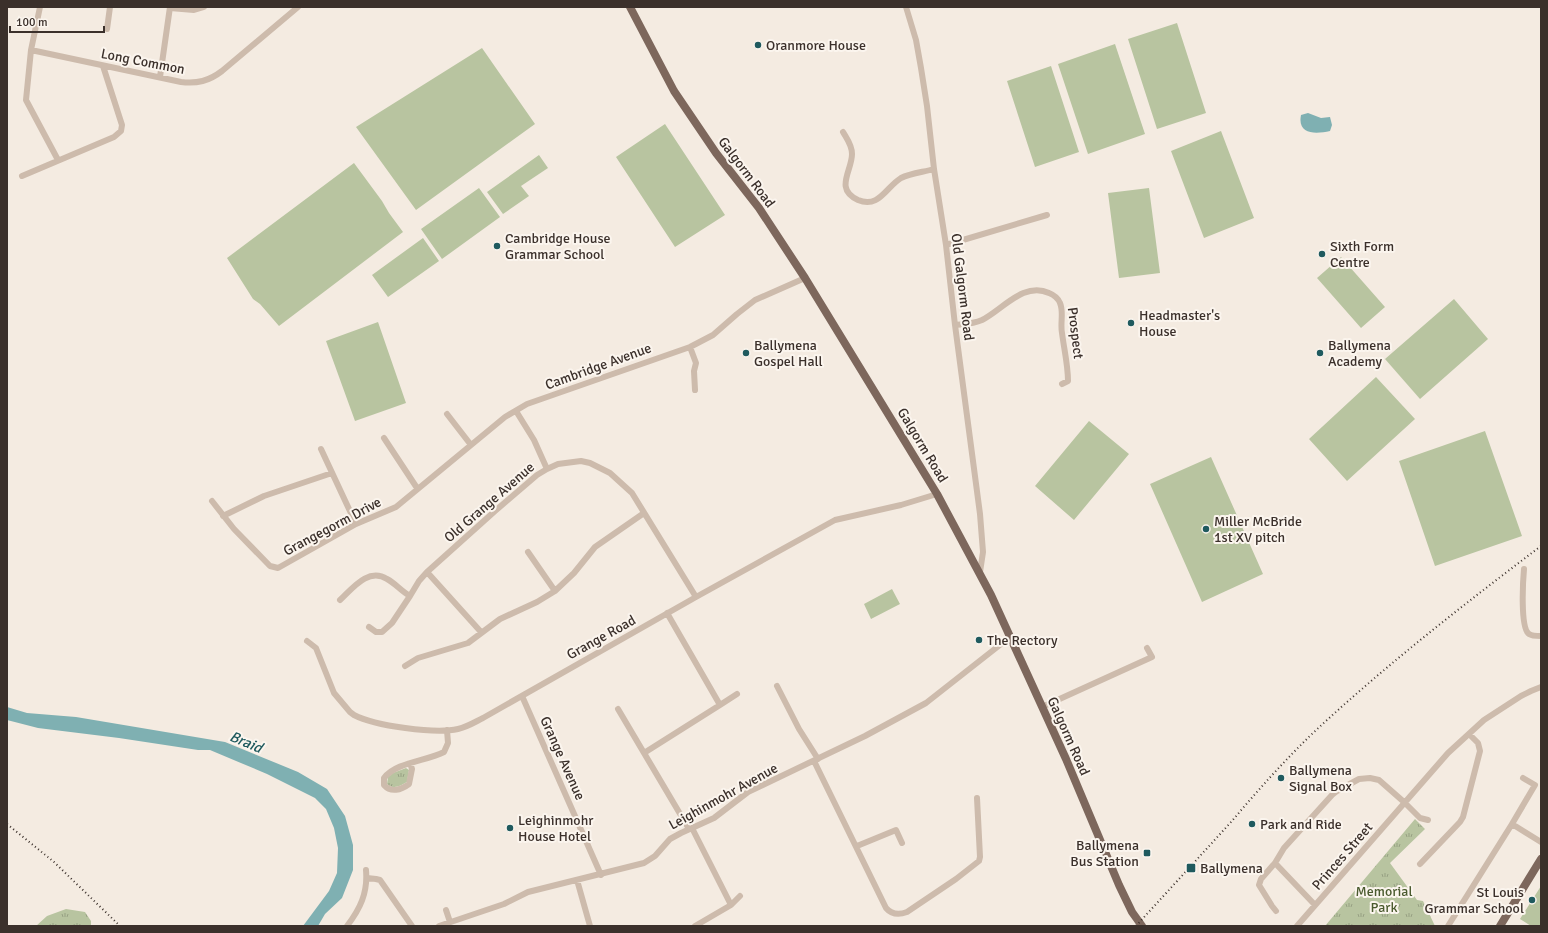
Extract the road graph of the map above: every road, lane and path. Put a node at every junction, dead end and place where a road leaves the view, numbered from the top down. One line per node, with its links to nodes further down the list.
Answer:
1 (40, 7): 9 (street)
2 (110, 7): 8 (street)
3 (170, 7): 4 (street); 11 (street)
4 (204, 7)
5 (298, 7): 11 (street, Long Common)
6 (630, 7): 18 (main road, Galgorm Road)
7 (906, 7): 14 (street, Old Galgorm Road)
8 (107, 30)
9 (31, 50): 10 (street, Long Common); 13 (street)
10 (103, 66): 11 (street, Long Common); 13 (street)
11 (160, 77)
12 (842, 132): 14 (street)
13 (58, 160): 15 (street)
14 (934, 169): 17 (street, Old Galgorm Road)
15 (22, 176)
16 (1047, 215): 17 (street)
17 (946, 245): 19 (street, Old Galgorm Road)
18 (805, 278): 20 (street, Cambridge Avenue); 31 (main road, Galgorm Road)
19 (955, 325): 21 (street, Prospect); 39 (street, Old Galgorm Road)
20 (690, 346): 22 (street); 23 (street, Cambridge Avenue)
21 (1062, 384)
22 (695, 390)
23 (516, 411): 26 (street, Grangegorm Drive); 28 (street)
24 (447, 414): 26 (street)
25 (384, 438): 30 (street)
26 (471, 445): 30 (street, Grangegorm Drive)
27 (321, 448): 29 (street)
28 (547, 468): 33 (street, Old Grange Avenue); 38 (street, Old Grange Avenue)
29 (332, 472): 34 (street); 35 (street)
30 (417, 488): 35 (street, Grangegorm Drive)
31 (937, 494): 39 (main road, Galgorm Road); 42 (street, Grange Road)
32 (212, 501): 34 (street, Grangegorm Drive)
33 (644, 513): 40 (street); 42 (street, Old Grange Avenue)
34 (223, 516): 35 (street, Grangegorm Drive)
35 (356, 524)
36 (528, 552): 40 (street)
37 (1524, 569): 47 (street)
38 (428, 572): 41 (street, Old Grange Avenue); 46 (street)
39 (980, 572): 48 (main road, Galgorm Road)
40 (554, 591): 46 (street)
41 (410, 596): 43 (street); 45 (street, Old Grange Avenue)
42 (696, 597): 44 (street, Grange Road)
43 (340, 600)
44 (667, 614): 55 (street, Grange Road); 56 (street)
45 (369, 627)
46 (481, 632): 51 (street)
47 (1541, 636)
48 (1010, 637): 57 (main road, Galgorm Road); 62 (street, Leighinmohr Avenue)
49 (307, 641): 59 (street, Grange Road)
50 (1147, 648): 57 (street)
51 (406, 666)
52 (777, 686): 62 (street)
53 (1541, 687): 60 (street, Princes Street)
54 (737, 694): 56 (street)
55 (522, 696): 59 (street, Grange Road); 77 (street, Grange Avenue)
56 (720, 705): 61 (street)
57 (1042, 707): 91 (main road, Galgorm Road)
58 (618, 709): 61 (street)
59 (447, 730): 63 (street)
60 (1469, 734): 66 (street, Princes Street); 75 (street)
61 (644, 753): 69 (street)
62 (816, 760): 69 (street, Leighinmohr Avenue); 72 (street)
63 (410, 763): 63 (street)
64 (1523, 778): 68 (street)
65 (977, 798): 72 (street)
66 (1404, 802): 67 (street); 74 (street); 82 (street, Princes Street)
67 (1428, 820)
68 (1512, 824): 70 (street); 93 (street)
69 (691, 828): 77 (street, Leighinmohr Avenue); 81 (street)
70 (1541, 842)
71 (902, 843): 72 (street)
72 (857, 846)
73 (1541, 859): 94 (main road)
74 (1275, 863): 82 (street); 84 (street)
75 (1420, 864)
76 (366, 870): 78 (street)
77 (601, 875): 79 (street, Leighinmohr Avenue)
78 (367, 878): 86 (street); 87 (street)
79 (577, 880): 85 (street, Leighinmohr Avenue); 89 (street)
80 (740, 896): 81 (street)
81 (731, 905): 90 (street)
82 (1316, 905): 92 (street, Princes Street)
83 (446, 910): 85 (street)
84 (1276, 911)
85 (450, 922): 88 (street, Leighinmohr Avenue)
86 (347, 926)
87 (412, 926)
88 (439, 926)
89 (590, 926)
90 (695, 926)
91 (1142, 926)
92 (1297, 926)
93 (1448, 926)
94 (1500, 926)

